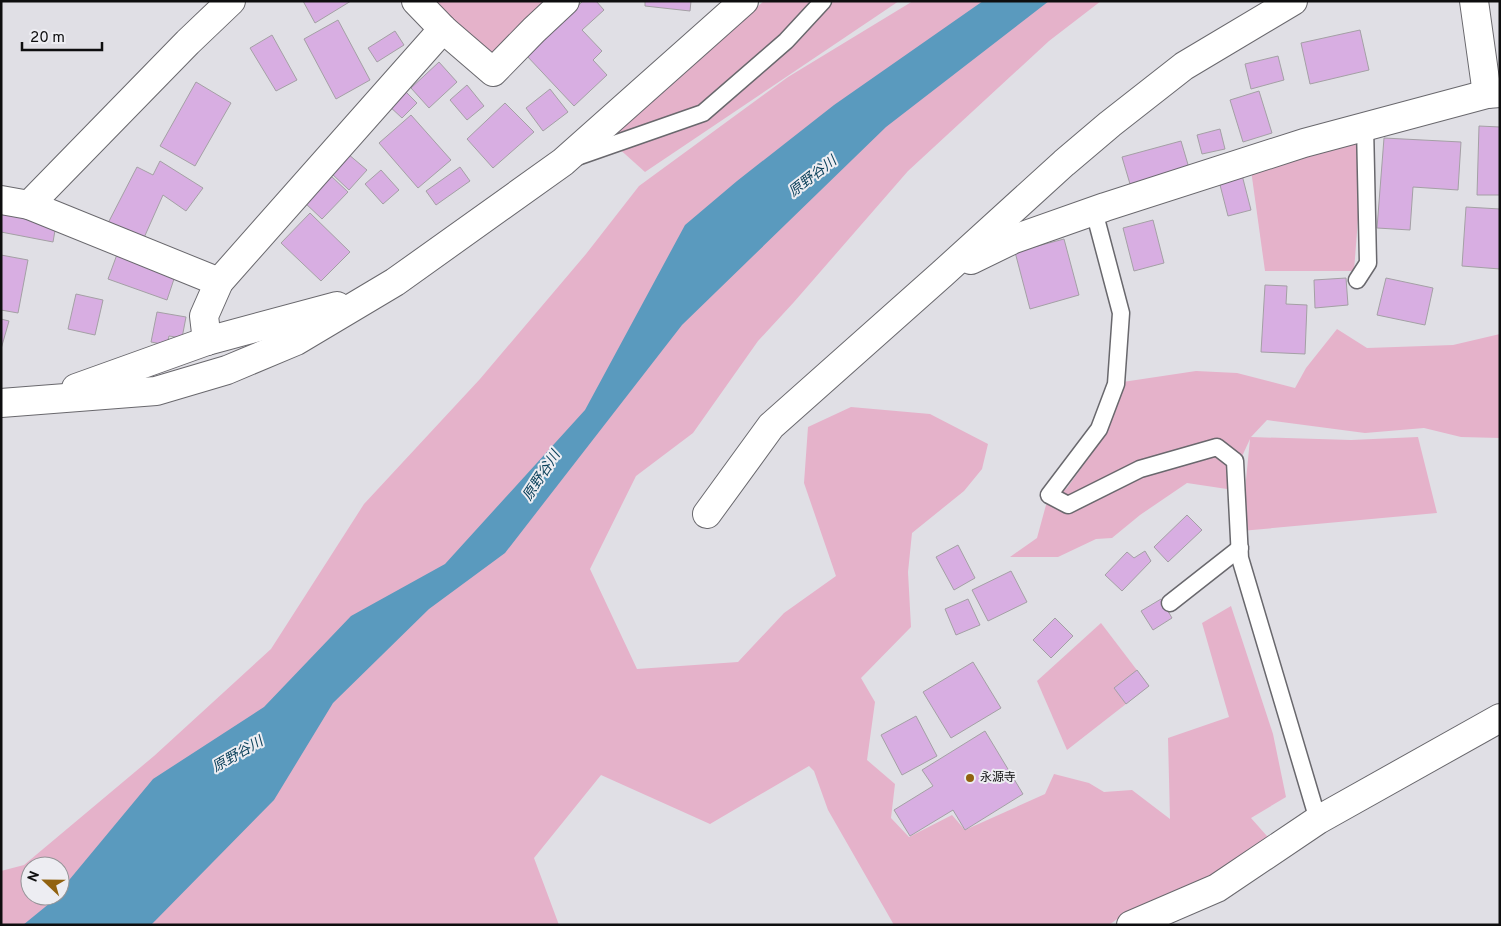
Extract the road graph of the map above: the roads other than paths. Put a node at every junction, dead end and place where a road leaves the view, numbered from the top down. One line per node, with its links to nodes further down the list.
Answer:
1 (231, 1): 13 (street)
2 (416, 1): 8 (street)
3 (565, 1): 8 (street)
4 (744, 1): 11 (street)
5 (823, 1): 11 (lane)
6 (1293, 1): 15 (street)
7 (1474, 1): 9 (street)
8 (443, 29): 17 (street)
9 (1494, 93): 10 (street)
10 (1365, 126): 14 (street); 16 (lane)
11 (563, 162): 18 (street)
12 (1, 200): 13 (street)
13 (29, 205): 17 (street)
14 (1094, 210): 15 (street); 23 (lane)
15 (942, 274): 22 (street)
16 (1357, 280)
17 (219, 282): 19 (street)
18 (372, 296): 19 (street); 20 (street)
19 (208, 341): 20 (street)
20 (41, 400): 21 (street)
21 (1, 403)
22 (707, 514)
23 (1240, 548): 24 (lane); 26 (lane)
24 (1170, 603)
25 (1500, 718): 26 (street)
26 (1318, 820): 27 (street)
27 (1131, 925)

